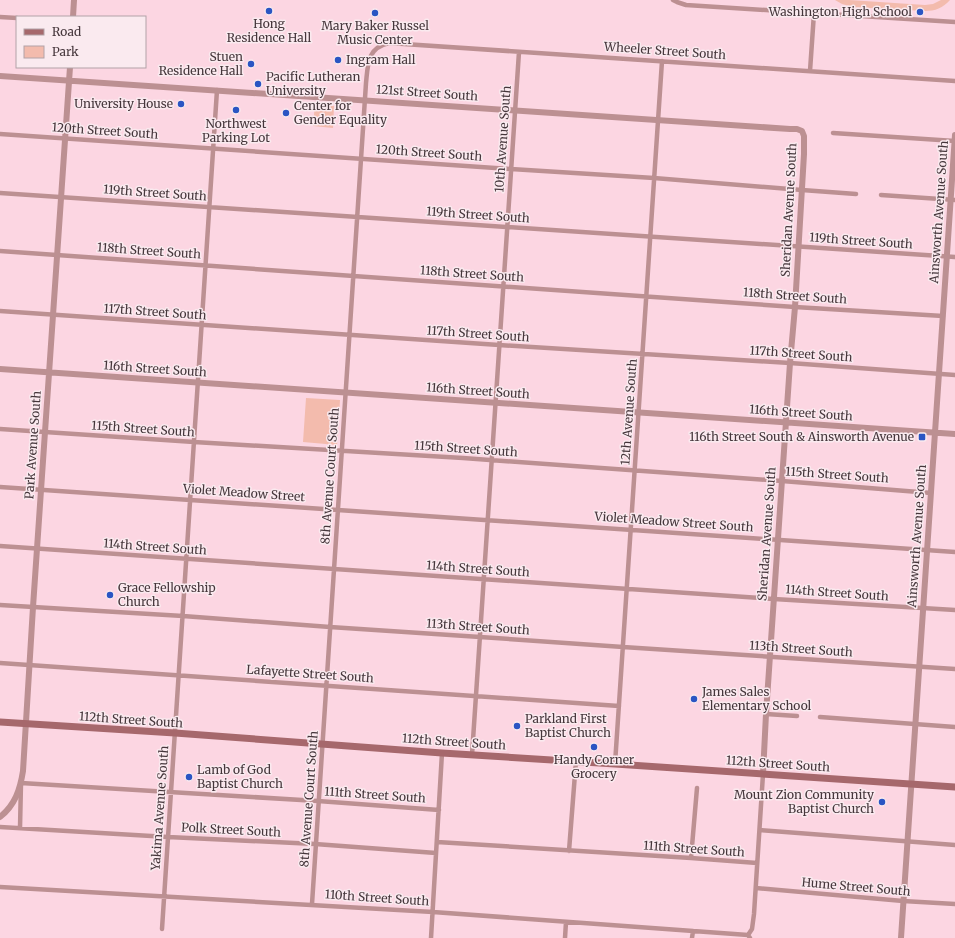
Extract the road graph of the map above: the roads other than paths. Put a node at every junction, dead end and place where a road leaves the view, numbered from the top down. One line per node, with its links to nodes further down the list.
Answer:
1 (74, 0): 4 (street)
2 (673, 0): 3 (street)
3 (814, 13): 7 (street); 12 (street)
4 (73, 16)
5 (0, 17): 6 (street)
6 (16, 18)
7 (955, 22)
8 (375, 50): 9 (street, Wheeler Street South); 17 (street, 8th Avenue Court South)
9 (519, 52): 10 (street, Wheeler Street South); 18 (street, 10th Avenue South)
10 (662, 61): 12 (street, Wheeler Street South); 19 (street, 12th Avenue South)
11 (70, 68): 14 (street, Park Avenue South)
12 (810, 71): 15 (street, Wheeler Street South)
13 (0, 76): 14 (street, 121st Street South)
14 (69, 80): 16 (street, 121st Street South); 24 (street, Park Avenue South)
15 (955, 81)
16 (217, 90): 17 (street, 121st Street South); 26 (street, Yakima Avenue South)
17 (365, 100): 18 (street, 121st Street South); 27 (street, 8th Avenue Court South)
18 (515, 110): 19 (street, 121st Street South); 28 (street, 10th Avenue South)
19 (658, 120): 20 (street, 121st Street South); 29 (street, 12th Avenue South)
20 (803, 132): 30 (street, Sheridan Avenue South)
21 (833, 133): 25 (street)
22 (0, 134): 24 (street, 120th Street South)
23 (955, 135): 25 (street, Ainsworth Avenue South)
24 (65, 138): 26 (street, 120th Street South); 34 (street, Park Avenue South)
25 (955, 141): 35 (street, Ainsworth Avenue South)
26 (213, 149): 27 (street, 120th Street South); 36 (street, Yakima Avenue South)
27 (361, 158): 28 (street, 120th Street South); 37 (street, 8th Avenue Court South)
28 (511, 169): 29 (street, 120th Street South); 38 (street, 10th Avenue South)
29 (654, 178): 30 (street, 120th Street South); 39 (street, 12th Avenue South)
30 (802, 190): 32 (street, 120th Street South); 40 (street, Sheridan Avenue South)
31 (0, 193): 34 (street, 119th Street South)
32 (856, 194)
33 (881, 195): 35 (street)
34 (61, 196): 36 (street, 119th Street South); 42 (street, Park Avenue South)
35 (953, 200): 43 (street, Ainsworth Avenue South)
36 (209, 206): 37 (street, 119th Street South); 45 (street, Yakima Avenue South)
37 (358, 217): 38 (street, 119th Street South); 46 (street, 8th Avenue Court South)
38 (507, 227): 39 (street, 119th Street South); 47 (street, 10th Avenue South)
39 (650, 237): 40 (street, 119th Street South); 48 (street, 12th Avenue South)
40 (798, 247): 43 (street, 119th Street South); 49 (street, Sheridan Avenue South)
41 (0, 251): 42 (street, 118th Street South)
42 (57, 255): 45 (street, 118th Street South); 51 (street, Park Avenue South)
43 (947, 257): 44 (street, 119th Street South); 52 (street, Ainsworth Avenue South)
44 (955, 257)
45 (206, 265): 46 (street, 118th Street South); 53 (street, Yakima Avenue South)
46 (354, 276): 47 (street, 118th Street South); 54 (street, 8th Avenue Court South)
47 (503, 286): 48 (street, 118th Street South); 55 (street, 10th Avenue South)
48 (646, 296): 49 (street, 118th Street South); 56 (street, 12th Avenue South)
49 (795, 307): 52 (street, 118th Street South); 57 (street, Sheridan Avenue South)
50 (0, 311): 51 (street, 117th Street South)
51 (53, 314): 53 (street, 117th Street South); 59 (street, Park Avenue South)
52 (943, 316): 60 (street, Ainsworth Avenue South)
53 (202, 325): 54 (street, 117th Street South); 62 (street, Yakima Avenue South)
54 (350, 335): 55 (street, 117th Street South); 63 (street, 8th Avenue Court South)
55 (499, 345): 56 (street, 117th Street South); 64 (street, 10th Avenue South)
56 (642, 355): 57 (street, 117th Street South); 65 (street, 12th Avenue South)
57 (790, 363): 60 (street, 117th Street South); 66 (street, Sheridan Avenue South)
58 (0, 369): 59 (street, 116th Street South)
59 (49, 373): 62 (street, 116th Street South); 68 (street, Park Avenue South)
60 (939, 374): 61 (street, 117th Street South); 69 (street, Ainsworth Avenue South)
61 (955, 375)
62 (198, 384): 63 (street, 116th Street South); 71 (street, Yakima Avenue South)
63 (346, 393): 64 (street, 116th Street South); 72 (street, 8th Avenue Court South)
64 (495, 403): 65 (street, 116th Street South); 73 (street, 10th Avenue South)
65 (638, 413): 66 (street, 116th Street South); 74 (street, 12th Avenue South)
66 (786, 423): 69 (street, 116th Street South); 75 (street, Sheridan Avenue South)
67 (0, 429): 68 (street, 115th Street South)
68 (45, 432): 71 (street, 115th Street South); 77 (street, Park Avenue South)
69 (935, 433): 70 (street, 116th Street South); 78 (street, Ainsworth Avenue South)
70 (955, 434)
71 (194, 442): 72 (street, 115th Street South); 79 (street, Yakima Avenue South)
72 (342, 451): 73 (street, 115th Street South); 80 (street, 8th Avenue Court South)
73 (492, 460): 74 (street, 115th Street South); 81 (street, 10th Avenue South)
74 (635, 471): 75 (street, 115th Street South); 82 (street, 12th Avenue South)
75 (782, 481): 78 (street, 115th Street South); 83 (street, Sheridan Avenue South)
76 (0, 487): 77 (street, Violet Meadow Street)
77 (41, 489): 79 (street, Violet Meadow Street); 85 (street, Park Avenue South)
78 (931, 493): 86 (street, Ainsworth Avenue South)
79 (190, 500): 80 (street, Violet Meadow Street); 88 (street, Yakima Avenue South)
80 (338, 510): 81 (street, Violet Meadow Street); 89 (street, 8th Avenue Court South)
81 (488, 519): 82 (street, Violet Meadow Street South); 90 (street, 10th Avenue South)
82 (631, 529): 83 (street, Violet Meadow Street South); 91 (street, 12th Avenue South)
83 (778, 540): 86 (street, Violet Meadow Street South); 92 (street, Sheridan Avenue South)
84 (0, 546): 85 (street, 114th Street South)
85 (37, 548): 88 (street, 114th Street South); 94 (street, Park Avenue South)
86 (927, 550): 87 (street, Violet Meadow Street South); 95 (street, Ainsworth Avenue South)
87 (955, 552)
88 (186, 559): 89 (street, 114th Street South); 97 (street, Yakima Avenue South)
89 (334, 569): 90 (street, 114th Street South); 98 (street, 8th Avenue Court South)
90 (484, 579): 91 (street, 114th Street South); 99 (street, 10th Avenue South)
91 (627, 589): 92 (street, 114th Street South); 100 (street, 12th Avenue South)
92 (774, 599): 95 (street, 114th Street South); 101 (street, Sheridan Avenue South)
93 (0, 605): 94 (street, 113th Street South)
94 (33, 607): 97 (street, 113th Street South); 103 (street, Park Avenue South)
95 (923, 609): 96 (street, 114th Street South); 104 (street, Ainsworth Avenue South)
96 (955, 610)
97 (183, 616): 98 (street, 113th Street South); 106 (street, Yakima Avenue South)
98 (330, 627): 99 (street, 113th Street South); 107 (street, 8th Avenue Court South)
99 (480, 636): 100 (street, 113th Street South); 108 (street, 10th Avenue South)
100 (623, 647): 101 (street, 113th Street South); 109 (street, 12th Avenue South)
101 (770, 657): 104 (street, 113th Street South); 110 (street, Sheridan Avenue South)
102 (0, 663): 103 (street, Lafayette Street South)
103 (29, 666): 106 (street, Lafayette Street South); 114 (street, Park Avenue South)
104 (919, 666): 105 (street, 113th Street South); 115 (street, Ainsworth Avenue South)
105 (955, 669)
106 (179, 676): 107 (street, Lafayette Street South); 117 (street, Yakima Avenue South)
107 (326, 685): 108 (street, Lafayette Street South); 118 (street, 8th Avenue Court South)
108 (476, 695): 109 (street, Lafayette Street South); 120 (street, 10th Avenue South)
109 (619, 706): 122 (street, 12th Avenue South)
110 (766, 714): 111 (street); 123 (street, Sheridan Avenue South)
111 (797, 716)
112 (820, 718): 115 (street)
113 (0, 722): 114 (main road, 112th Street South)
114 (25, 724): 117 (main road, 112th Street South); 124 (street, Park Avenue South)
115 (915, 724): 116 (street); 125 (street, Ainsworth Avenue South)
116 (955, 727)
117 (175, 733): 118 (main road, 112th Street South); 128 (street, Yakima Avenue South)
118 (322, 744): 119 (main road, 112th Street South); 129 (street, 8th Avenue Court South)
119 (442, 753): 120 (main road, 112th Street South); 130 (street)
120 (472, 754): 121 (main road, 112th Street South)
121 (576, 761): 122 (main road, 112th Street South); 140 (street)
122 (615, 764): 123 (main road, 112th Street South)
123 (763, 774): 125 (main road, 112th Street South); 134 (street, Sheridan Avenue South)
124 (21, 783): 128 (street, 111th Street South); 131 (street, Park Avenue South); 133 (street)
125 (911, 784): 126 (main road, 112th Street South); 137 (street, Ainsworth Avenue South)
126 (955, 787)
127 (697, 788): 142 (street)
128 (171, 793): 129 (street, 111th Street South); 135 (street, Yakima Avenue South)
129 (318, 801): 130 (street, 111th Street South); 138 (street, 8th Avenue Court South)
130 (439, 810): 136 (street)
131 (0, 817)
132 (0, 827): 133 (street, Polk Street South)
133 (20, 828): 135 (street, Polk Street South)
134 (760, 830): 137 (street); 143 (street, Sheridan Avenue South)
135 (168, 837): 138 (street, Polk Street South); 146 (street, Yakima Avenue South)
136 (437, 842): 140 (street, 111th Street South); 141 (street)
137 (908, 842): 139 (street); 147 (street, Ainsworth Avenue South)
138 (316, 844): 141 (street, Polk Street South); 148 (street, 8th Avenue Court South)
139 (955, 845)
140 (569, 851): 142 (street, 111th Street South)
141 (436, 853): 150 (street)
142 (691, 858): 143 (street, 111th Street South)
143 (757, 863): 145 (street, Sheridan Avenue South)
144 (0, 887): 146 (street, 110th Street South)
145 (756, 888): 147 (street, Hume Street South); 154 (street, Sheridan Avenue South)
146 (164, 896): 148 (street, 110th Street South); 152 (street, Yakima Avenue South)
147 (903, 901): 149 (street, Hume Street South); 158 (street, Ainsworth Avenue South)
148 (312, 904): 150 (street, 110th Street South)
149 (955, 904)
150 (433, 912): 151 (street, 110th Street South); 155 (street)
151 (566, 922): 153 (street, 110th Street South); 156 (street)
152 (162, 930)
153 (693, 931): 154 (street, 110th Street South); 157 (street)
154 (749, 937)
155 (431, 938)
156 (564, 938)
157 (692, 938)
158 (901, 938)

